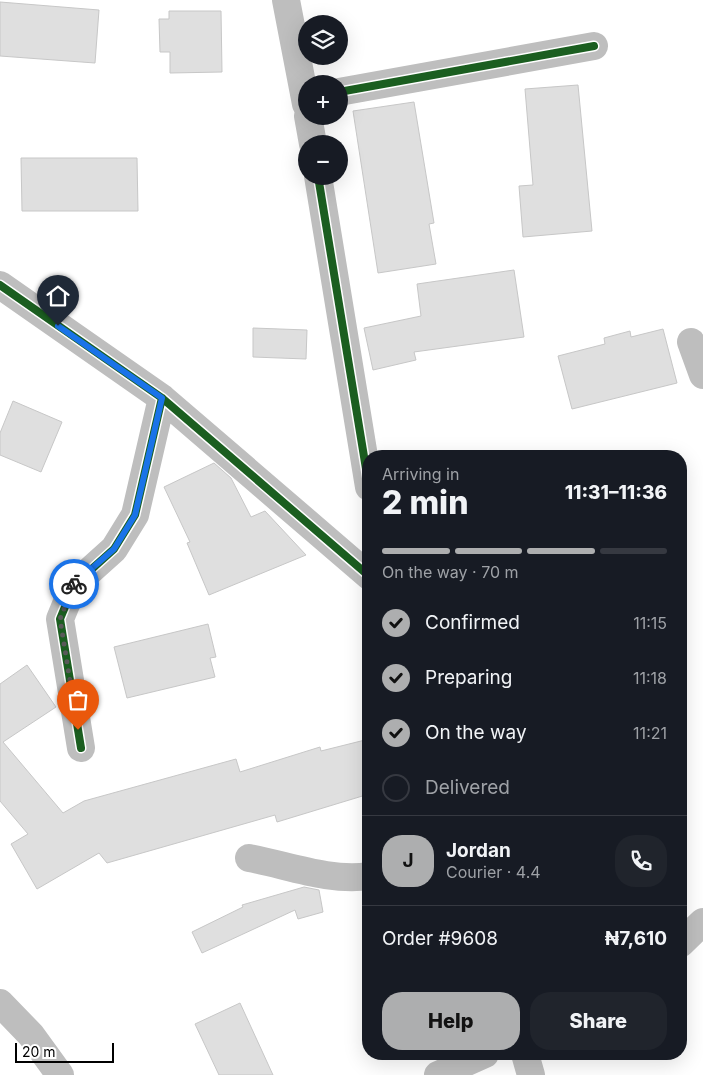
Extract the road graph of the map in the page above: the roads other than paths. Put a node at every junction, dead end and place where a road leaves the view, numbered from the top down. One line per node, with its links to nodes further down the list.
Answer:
1 (286, 0): 3 (street)
2 (594, 46): 4 (street)
3 (300, 75)
4 (348, 90)
5 (319, 185): 10 (street)
6 (0, 285): 9 (street)
7 (691, 342): 8 (street)
8 (703, 375)
9 (162, 398): 11 (street); 12 (street)
10 (363, 450)
11 (362, 570)
12 (81, 748)
13 (250, 858): 14 (street)
14 (362, 877)
15 (703, 922): 16 (street)
16 (687, 937)
17 (0, 1003): 20 (street)
18 (472, 1060): 21 (street)
19 (527, 1060): 22 (street)
20 (60, 1075)
21 (438, 1075)
22 (531, 1075)

